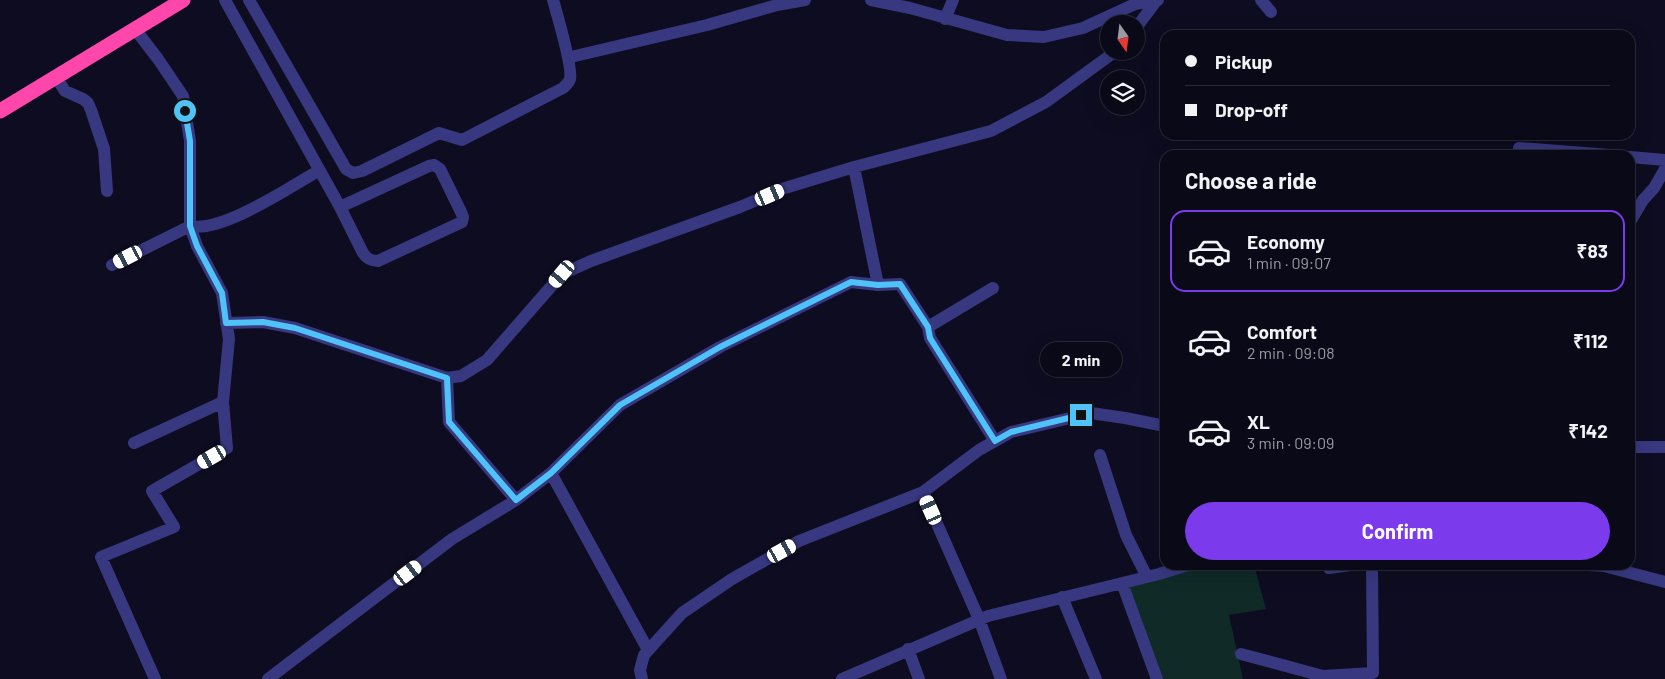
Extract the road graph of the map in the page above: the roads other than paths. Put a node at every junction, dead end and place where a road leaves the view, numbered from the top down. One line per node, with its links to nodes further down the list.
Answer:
1 (183, 0): 13 (highway)
2 (225, 0): 26 (street)
3 (249, 0): 4 (street)
4 (553, 0)
5 (805, 0): 14 (street)
6 (871, 0): 12 (street)
7 (953, 0): 12 (street)
8 (1158, 0): 11 (street); 12 (street)
9 (1261, 0): 10 (street)
10 (1271, 12)
11 (1145, 17)
12 (945, 18)
13 (135, 29): 16 (highway); 28 (street)
14 (575, 56)
15 (1104, 60): 22 (street)
16 (56, 76): 17 (highway); 25 (street)
17 (0, 110)
18 (1519, 148): 19 (street)
19 (1545, 150)
20 (1635, 157): 21 (street)
21 (1665, 160)
22 (854, 167): 30 (street); 34 (street)
23 (1665, 169): 27 (street)
24 (312, 174): 28 (street)
25 (107, 191)
26 (340, 207): 26 (street)
27 (1635, 214)
28 (190, 226): 29 (street); 32 (street)
29 (112, 265)
30 (878, 285): 33 (street); 42 (street)
31 (993, 288): 33 (street)
32 (226, 323): 34 (street); 35 (street)
33 (928, 327): 37 (street)
34 (447, 378): 44 (street)
35 (223, 402): 38 (street); 57 (street)
36 (1160, 425): 37 (street)
37 (995, 441): 43 (street)
38 (134, 443)
39 (1635, 446): 40 (street)
40 (1665, 447)
41 (1100, 455): 48 (street)
42 (551, 473): 44 (street); 53 (street)
43 (923, 492): 52 (street); 53 (street)
44 (516, 500): 58 (street)
45 (1171, 570): 48 (street)
46 (1372, 570): 55 (street)
47 (1619, 570): 49 (street)
48 (1147, 577): 50 (street)
49 (1665, 582)
50 (1122, 583): 51 (street); 64 (street)
51 (1062, 597): 52 (street); 63 (street)
52 (980, 619): 54 (street); 62 (street)
53 (648, 650): 59 (street)
54 (908, 650): 56 (street); 61 (street)
55 (1241, 654)
56 (859, 675): 60 (street)
57 (155, 679)
58 (268, 679)
59 (642, 679)
60 (842, 679)
61 (919, 679)
62 (1001, 679)
63 (1096, 679)
64 (1157, 679)

